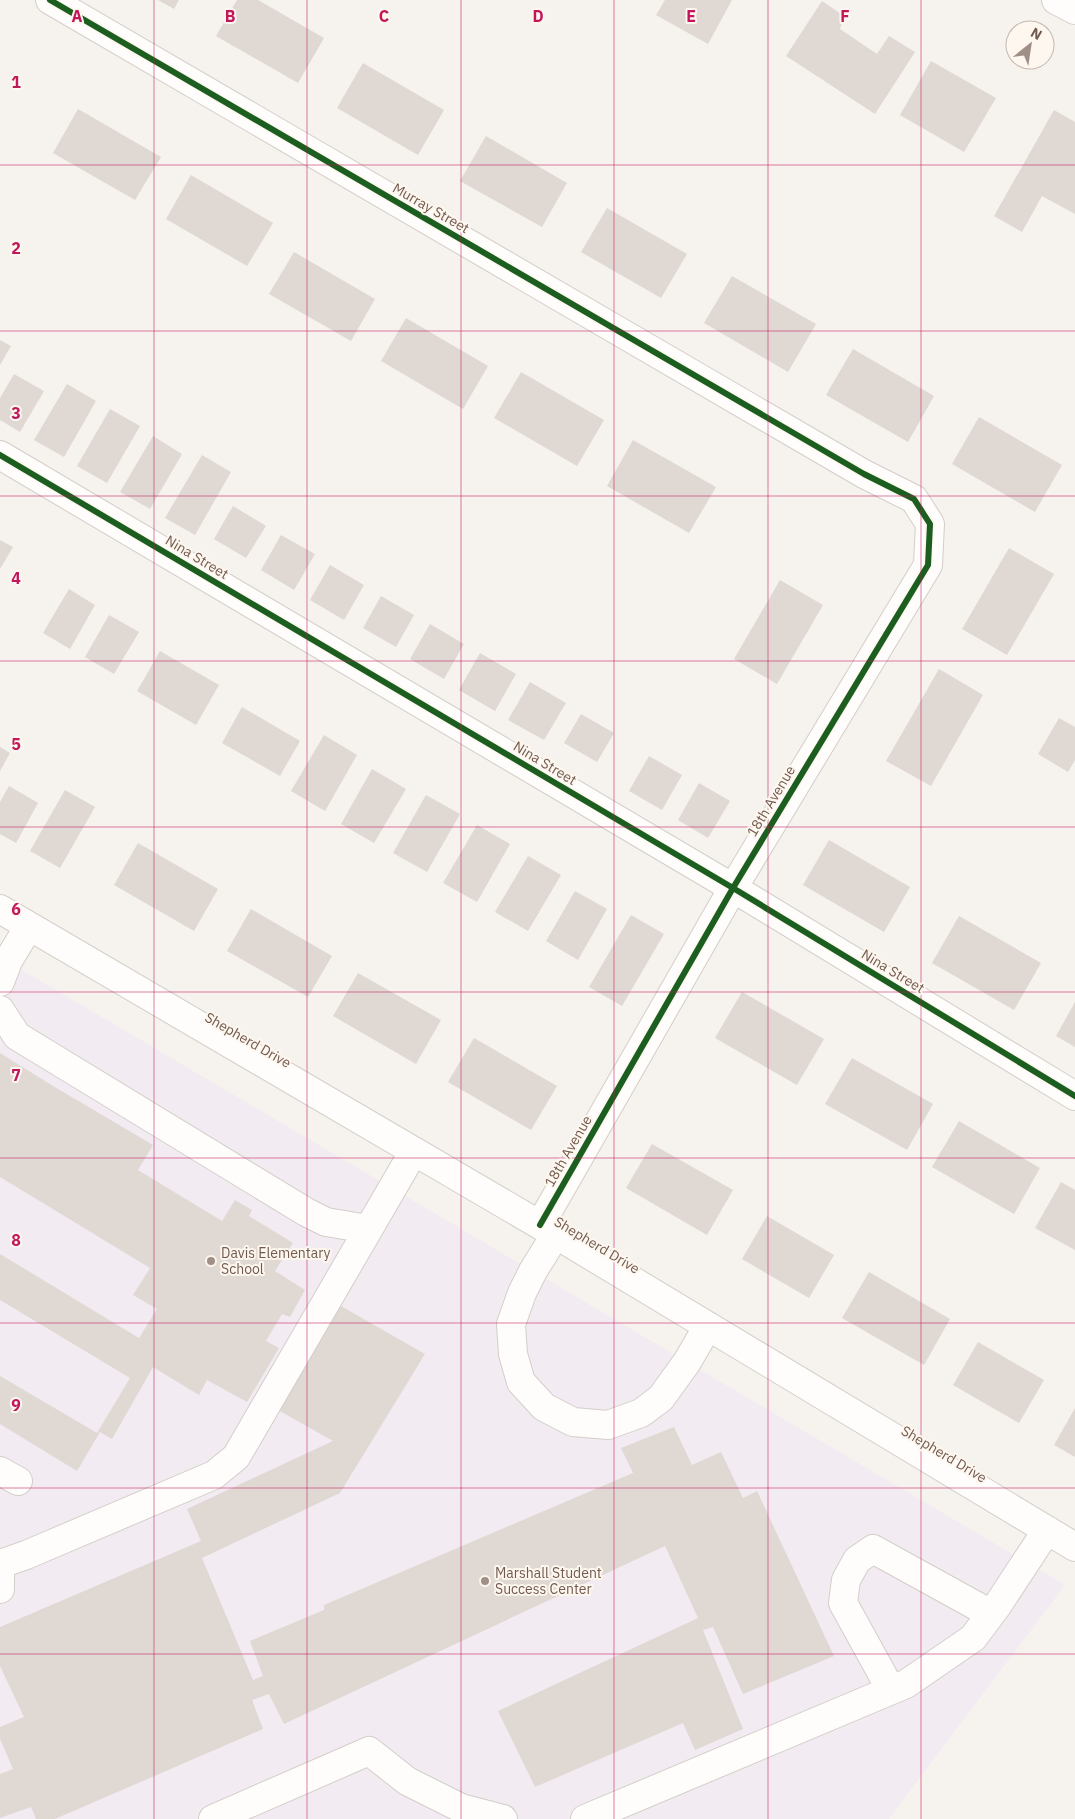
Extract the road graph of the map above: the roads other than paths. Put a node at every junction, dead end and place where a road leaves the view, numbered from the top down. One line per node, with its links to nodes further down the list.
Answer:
1 (50, 0): 4 (street, Murray Street)
2 (1056, 0): 3 (street)
3 (1075, 10)
4 (800, 438): 6 (street, 18th Avenue)
5 (0, 455): 6 (street, Nina Street)
6 (733, 888): 11 (street, Nina Street); 14 (street, 18th Avenue)
7 (0, 909): 8 (street, Shepherd Drive)
8 (29, 926): 9 (street); 12 (street, Shepherd Drive)
9 (0, 982)
10 (0, 1010): 13 (street)
11 (1075, 1096)
12 (414, 1151): 13 (street); 14 (street, Shepherd Drive)
13 (368, 1229): 18 (street)
14 (548, 1230): 15 (street, Shepherd Drive); 15 (street, 18th Avenue)
15 (708, 1326): 16 (street, Shepherd Drive)
16 (1047, 1530): 17 (street, Shepherd Drive); 21 (street)
17 (1075, 1547)
18 (0, 1564)
19 (0, 1570): 20 (street)
20 (0, 1589)
21 (991, 1614): 22 (street); 22 (street)
22 (891, 1690): 25 (street)
23 (213, 1819): 24 (street)
24 (503, 1819)
25 (585, 1819)

